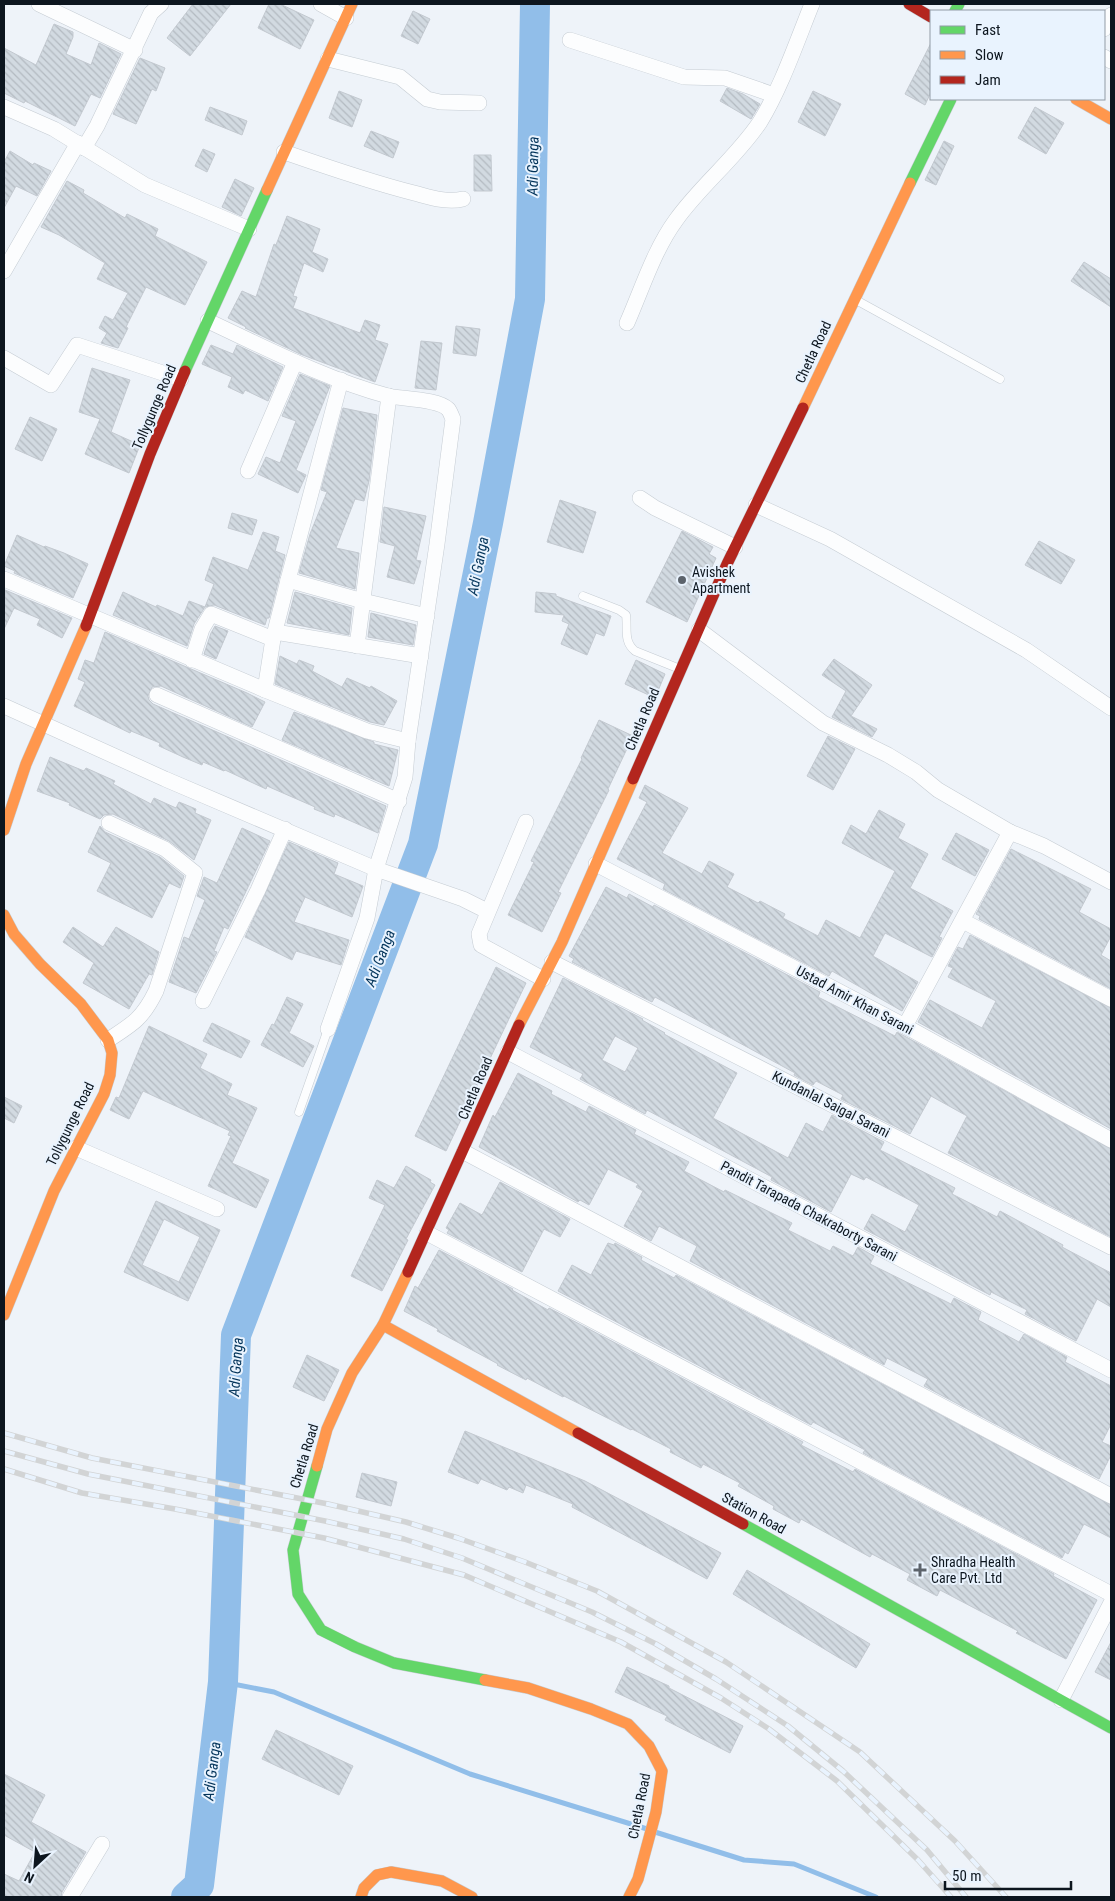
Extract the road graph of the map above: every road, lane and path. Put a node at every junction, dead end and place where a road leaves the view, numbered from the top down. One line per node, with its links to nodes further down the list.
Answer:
1 (39, 4): 12 (street)
2 (161, 4): 12 (street)
3 (321, 4): 9 (street)
4 (352, 4): 9 (main road, Tollygunge Road)
5 (812, 4): 14 (street)
6 (909, 4): 8 (main road)
7 (1111, 15): 10 (street)
8 (930, 16)
9 (346, 18): 13 (main road, Tollygunge Road)
10 (1105, 26)
11 (570, 40): 14 (street)
12 (135, 50): 20 (street)
13 (328, 59): 17 (street); 21 (main road, Tollygunge Road)
14 (774, 95): 27 (street)
15 (951, 100): 25 (main road, Chetla Road)
16 (1078, 100): 19 (main road)
17 (479, 103)
18 (4, 107): 20 (street)
19 (1111, 119)
20 (81, 146): 23 (street); 24 (street)
21 (284, 152): 22 (street); 23 (main road, Tollygunge Road)
22 (464, 199)
23 (249, 229): 26 (main road, Tollygunge Road)
24 (4, 271)
25 (854, 299): 31 (lane); 36 (main road, Chetla Road)
26 (208, 321): 29 (street); 30 (main road, Tollygunge Road)
27 (627, 323)
28 (4, 358): 30 (street)
29 (295, 362): 32 (street); 34 (street)
30 (181, 379): 42 (main road, Tollygunge Road)
31 (1000, 379)
32 (341, 380): 33 (street); 39 (street)
33 (389, 396): 41 (street); 43 (street)
34 (248, 471)
35 (640, 498): 37 (street)
36 (756, 505): 37 (main road, Chetla Road); 53 (street)
37 (735, 547): 44 (main road, Chetla Road)
38 (4, 579): 42 (street)
39 (288, 580): 41 (street); 45 (street)
40 (583, 596): 49 (lane)
41 (363, 601): 43 (street); 46 (street)
42 (91, 615): 48 (street); 54 (main road, Tollygunge Road)
43 (427, 616): 47 (street)
44 (699, 630): 49 (main road, Chetla Road); 61 (street)
45 (274, 636): 46 (street); 48 (street); 50 (street)
46 (357, 646): 47 (street)
47 (421, 656): 55 (street)
48 (192, 660): 50 (street)
49 (680, 669): 62 (main road, Chetla Road)
50 (265, 690): 55 (street)
51 (157, 695): 56 (street)
52 (4, 706): 54 (street)
53 (1111, 708)
54 (43, 724): 59 (street); 60 (main road, Tollygunge Road)
55 (408, 741): 56 (street)
56 (399, 801): 63 (street)
57 (526, 822): 65 (street)
58 (109, 823): 74 (street)
59 (285, 829): 63 (street); 71 (street)
60 (4, 830)
61 (1010, 832): 64 (street); 66 (street)
62 (596, 864): 68 (main road, Chetla Road); 72 (street, Ustad Amir Khan Sarani)
63 (380, 870): 65 (street); 73 (street)
64 (1111, 882)
65 (487, 911): 69 (street)
66 (962, 921): 70 (street); 72 (street)
67 (6, 922): 74 (main road)
68 (552, 962): 69 (main road, Chetla Road); 82 (street, Kundanlal Saigal Sarani)
69 (543, 979): 75 (main road, Chetla Road)
70 (1111, 999)
71 (203, 1001)
72 (905, 1026): 77 (street, Ustad Amir Khan Sarani)
73 (328, 1029): 76 (lane)
74 (108, 1040): 78 (main road, Tollygunge Road)
75 (508, 1052): 79 (main road, Chetla Road); 85 (street, Pandit Tarapada Chakraborty Sarani)
76 (299, 1112)
77 (1111, 1140)
78 (76, 1148): 80 (street); 83 (main road, Tollygunge Road)
79 (464, 1152): 81 (main road, Chetla Road); 86 (street)
80 (217, 1209)
81 (427, 1233): 84 (main road, Chetla Road); 87 (street)
82 (1111, 1247)
83 (4, 1315)
84 (383, 1325): 89 (main road, Station Road); 95 (main road, Chetla Road)
85 (1111, 1370)
86 (1111, 1496)
87 (1111, 1594)
88 (1111, 1603): 89 (street)
89 (1061, 1700): 90 (main road, Station Road)
90 (1111, 1728)
91 (102, 1844): 92 (street)
92 (70, 1897)
93 (361, 1897): 94 (main road)
94 (472, 1897)
95 (629, 1897)

